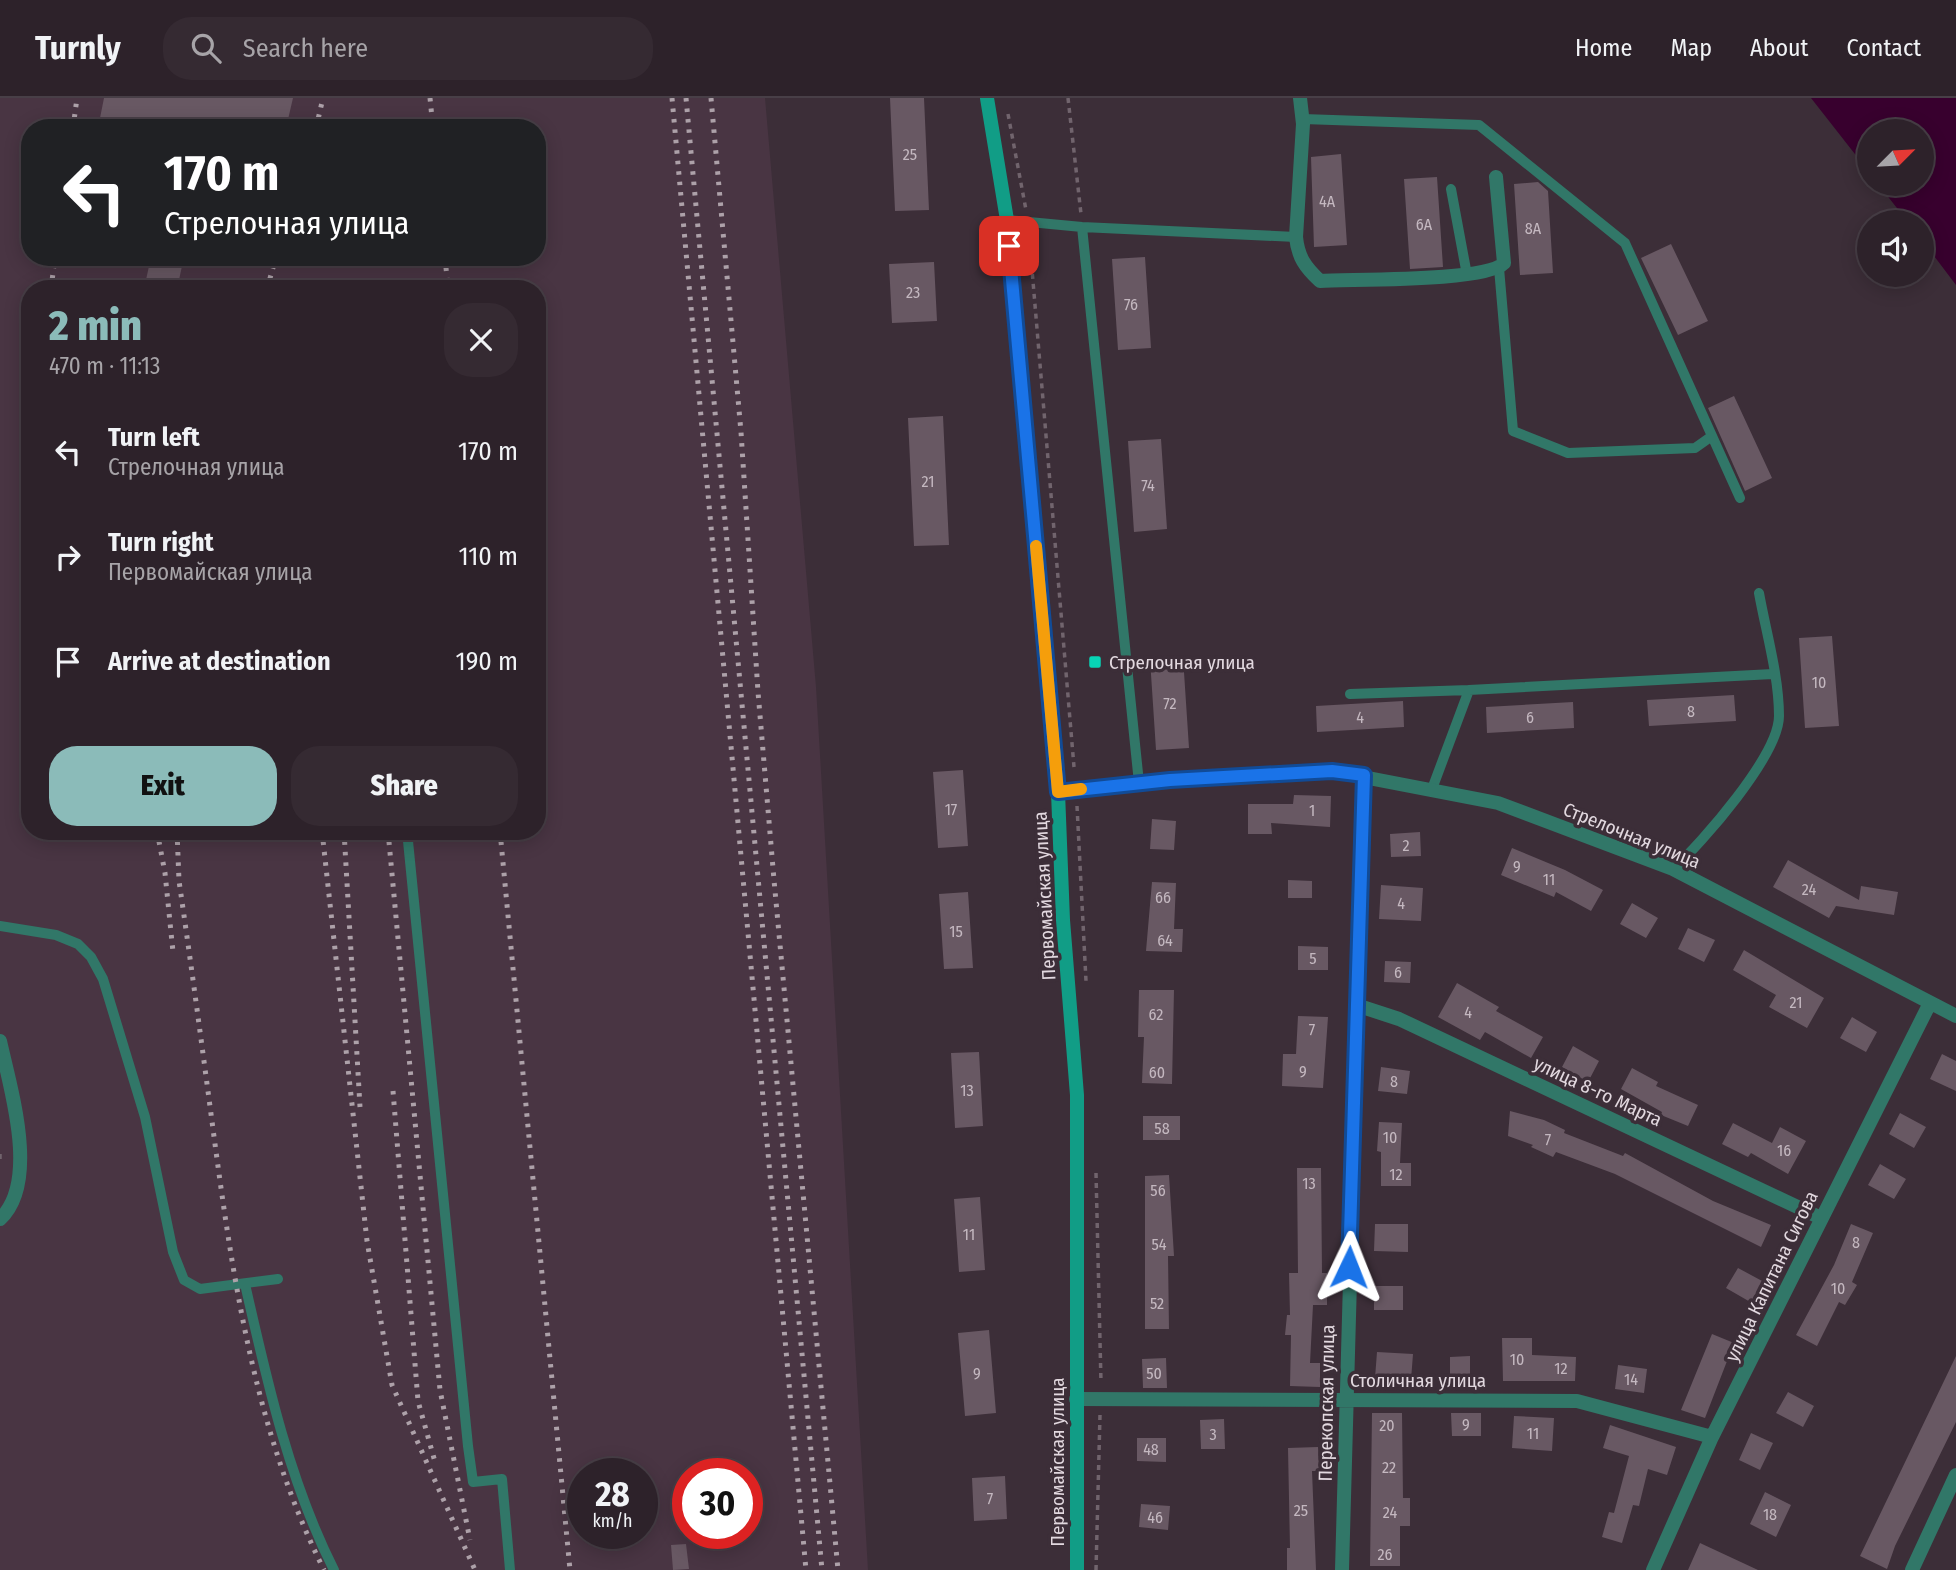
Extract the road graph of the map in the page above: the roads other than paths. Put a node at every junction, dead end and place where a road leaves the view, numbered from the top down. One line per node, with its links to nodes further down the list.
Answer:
1 (987, 98): 6 (main road, Первомайская улица)
2 (1300, 98): 3 (street)
3 (1303, 119): 8 (street); 11 (lane)
4 (1496, 177): 9 (street)
5 (1451, 189): 10 (lane)
6 (1007, 220): 7 (lane); 20 (main road, Первомайская улица)
7 (1082, 227): 8 (lane); 18 (lane)
8 (1296, 237): 10 (street)
9 (1499, 268): 10 (street); 11 (lane)
10 (1467, 275)
11 (1712, 436): 12 (lane)
12 (1740, 498)
13 (1759, 593): 14 (lane)
14 (1773, 674): 15 (lane); 22 (lane)
15 (1469, 690): 16 (lane); 19 (lane)
16 (1350, 694)
17 (1364, 775): 18 (street, Стрелочная улица); 19 (street, Стрелочная улица); 25 (street, Перекопская улица)
18 (1139, 783): 20 (street, Стрелочная улица)
19 (1432, 789): 22 (street, Стрелочная улица)
20 (1058, 792): 32 (main road, Первомайская улица)
21 (408, 840): 37 (lane)
22 (1673, 869): 24 (street, Стрелочная улица)
23 (0, 926): 31 (lane)
24 (1930, 1003): 26 (street, Стрелочная улица); 28 (street, улица Капитана Сигова)
25 (1356, 1005): 28 (street, улица 8-го Марта); 33 (street, Перекопская улица)
26 (1956, 1016)
27 (0, 1041): 29 (street)
28 (1821, 1217): 34 (street, улица Капитана Сигова)
29 (0, 1219)
30 (278, 1279): 31 (lane)
31 (245, 1284): 36 (lane)
32 (1076, 1399): 33 (street, Столичная улица); 38 (main road, Первомайская улица)
33 (1345, 1399): 34 (street, Столичная улица); 39 (street, Перекопская улица)
34 (1712, 1437): 40 (street, улица Капитана Сигова)
35 (1956, 1475): 41 (street)
36 (334, 1570)
37 (510, 1570)
38 (1077, 1570)
39 (1342, 1570)
40 (1653, 1570)
41 (1912, 1570)

